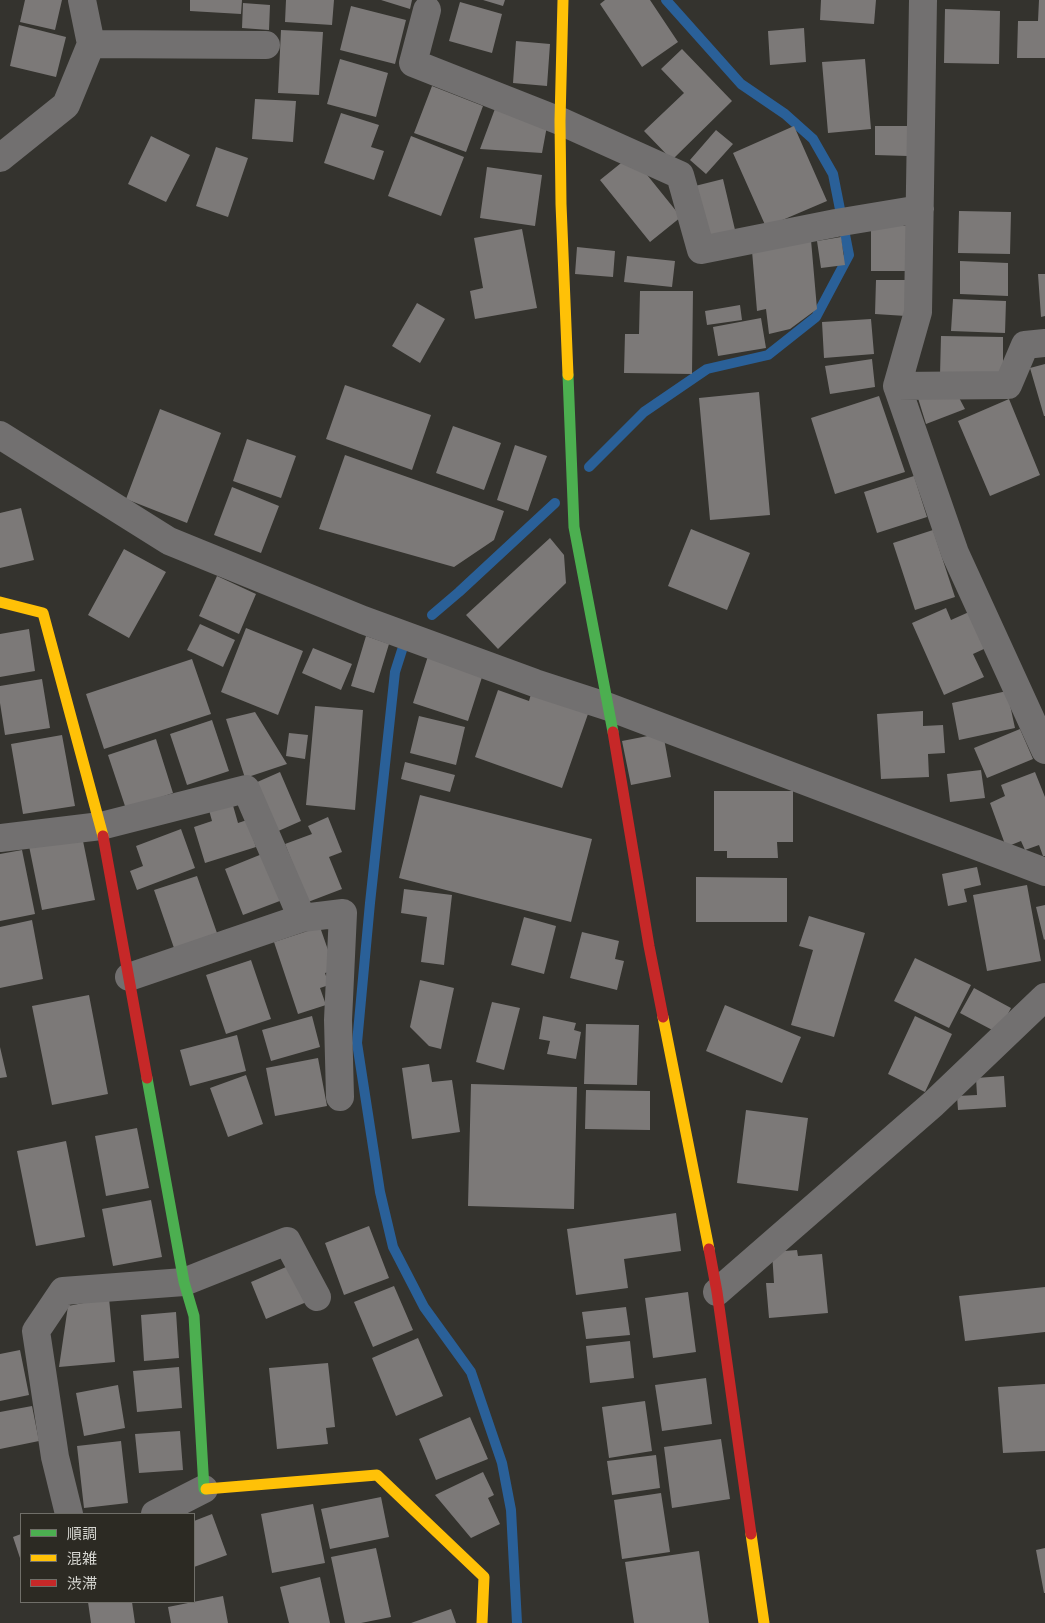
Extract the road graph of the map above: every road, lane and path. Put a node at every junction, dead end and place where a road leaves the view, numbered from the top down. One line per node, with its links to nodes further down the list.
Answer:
1 (82, 0): 5 (street)
2 (563, 0): 7 (street)
3 (923, 0): 9 (street)
4 (427, 10): 7 (street)
5 (91, 44): 6 (street); 8 (street)
6 (266, 45)
7 (560, 121): 9 (street); 14 (street)
8 (0, 158)
9 (920, 209): 11 (street)
10 (1045, 344): 11 (street)
11 (897, 386): 15 (street)
12 (0, 435): 14 (street)
13 (0, 602): 16 (street)
14 (609, 706): 18 (street); 24 (street)
15 (1045, 750)
16 (101, 826): 17 (street); 19 (street); 20 (street)
17 (0, 838)
18 (1045, 872)
19 (302, 918): 20 (street); 22 (street)
20 (128, 977): 23 (street)
21 (1045, 997): 24 (street)
22 (340, 1097)
23 (184, 1282): 25 (street); 26 (street); 27 (street)
24 (717, 1292): 30 (street)
25 (317, 1297)
26 (204, 1489): 28 (street); 29 (street)
27 (69, 1513)
28 (157, 1513)
29 (482, 1623)
30 (764, 1623)

